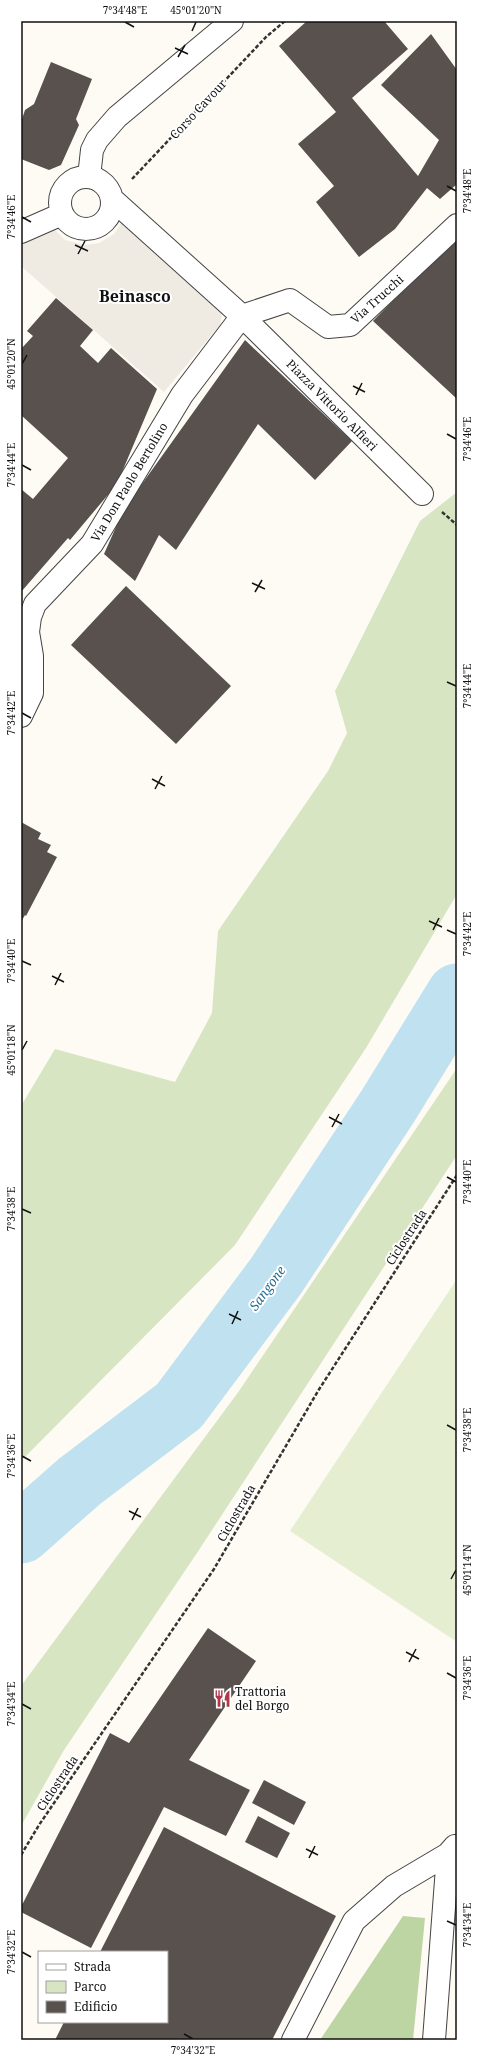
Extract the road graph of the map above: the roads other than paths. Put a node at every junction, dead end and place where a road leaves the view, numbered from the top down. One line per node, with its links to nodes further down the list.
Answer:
1 (232, 21): 2 (street)
2 (89, 177): 3 (street); 4 (street)
3 (112, 200): 4 (street); 7 (street, Piazza Vittorio Alfieri)
4 (62, 214): 6 (street)
5 (457, 225): 7 (street, Via Trucchi)
6 (21, 232)
7 (242, 316): 8 (street, Piazza Vittorio Alfieri); 9 (street, Via Don Paolo Bertolino)
8 (422, 494)
9 (21, 716)
10 (453, 1849): 11 (street); 12 (street)
11 (293, 2040)
12 (434, 2040)

